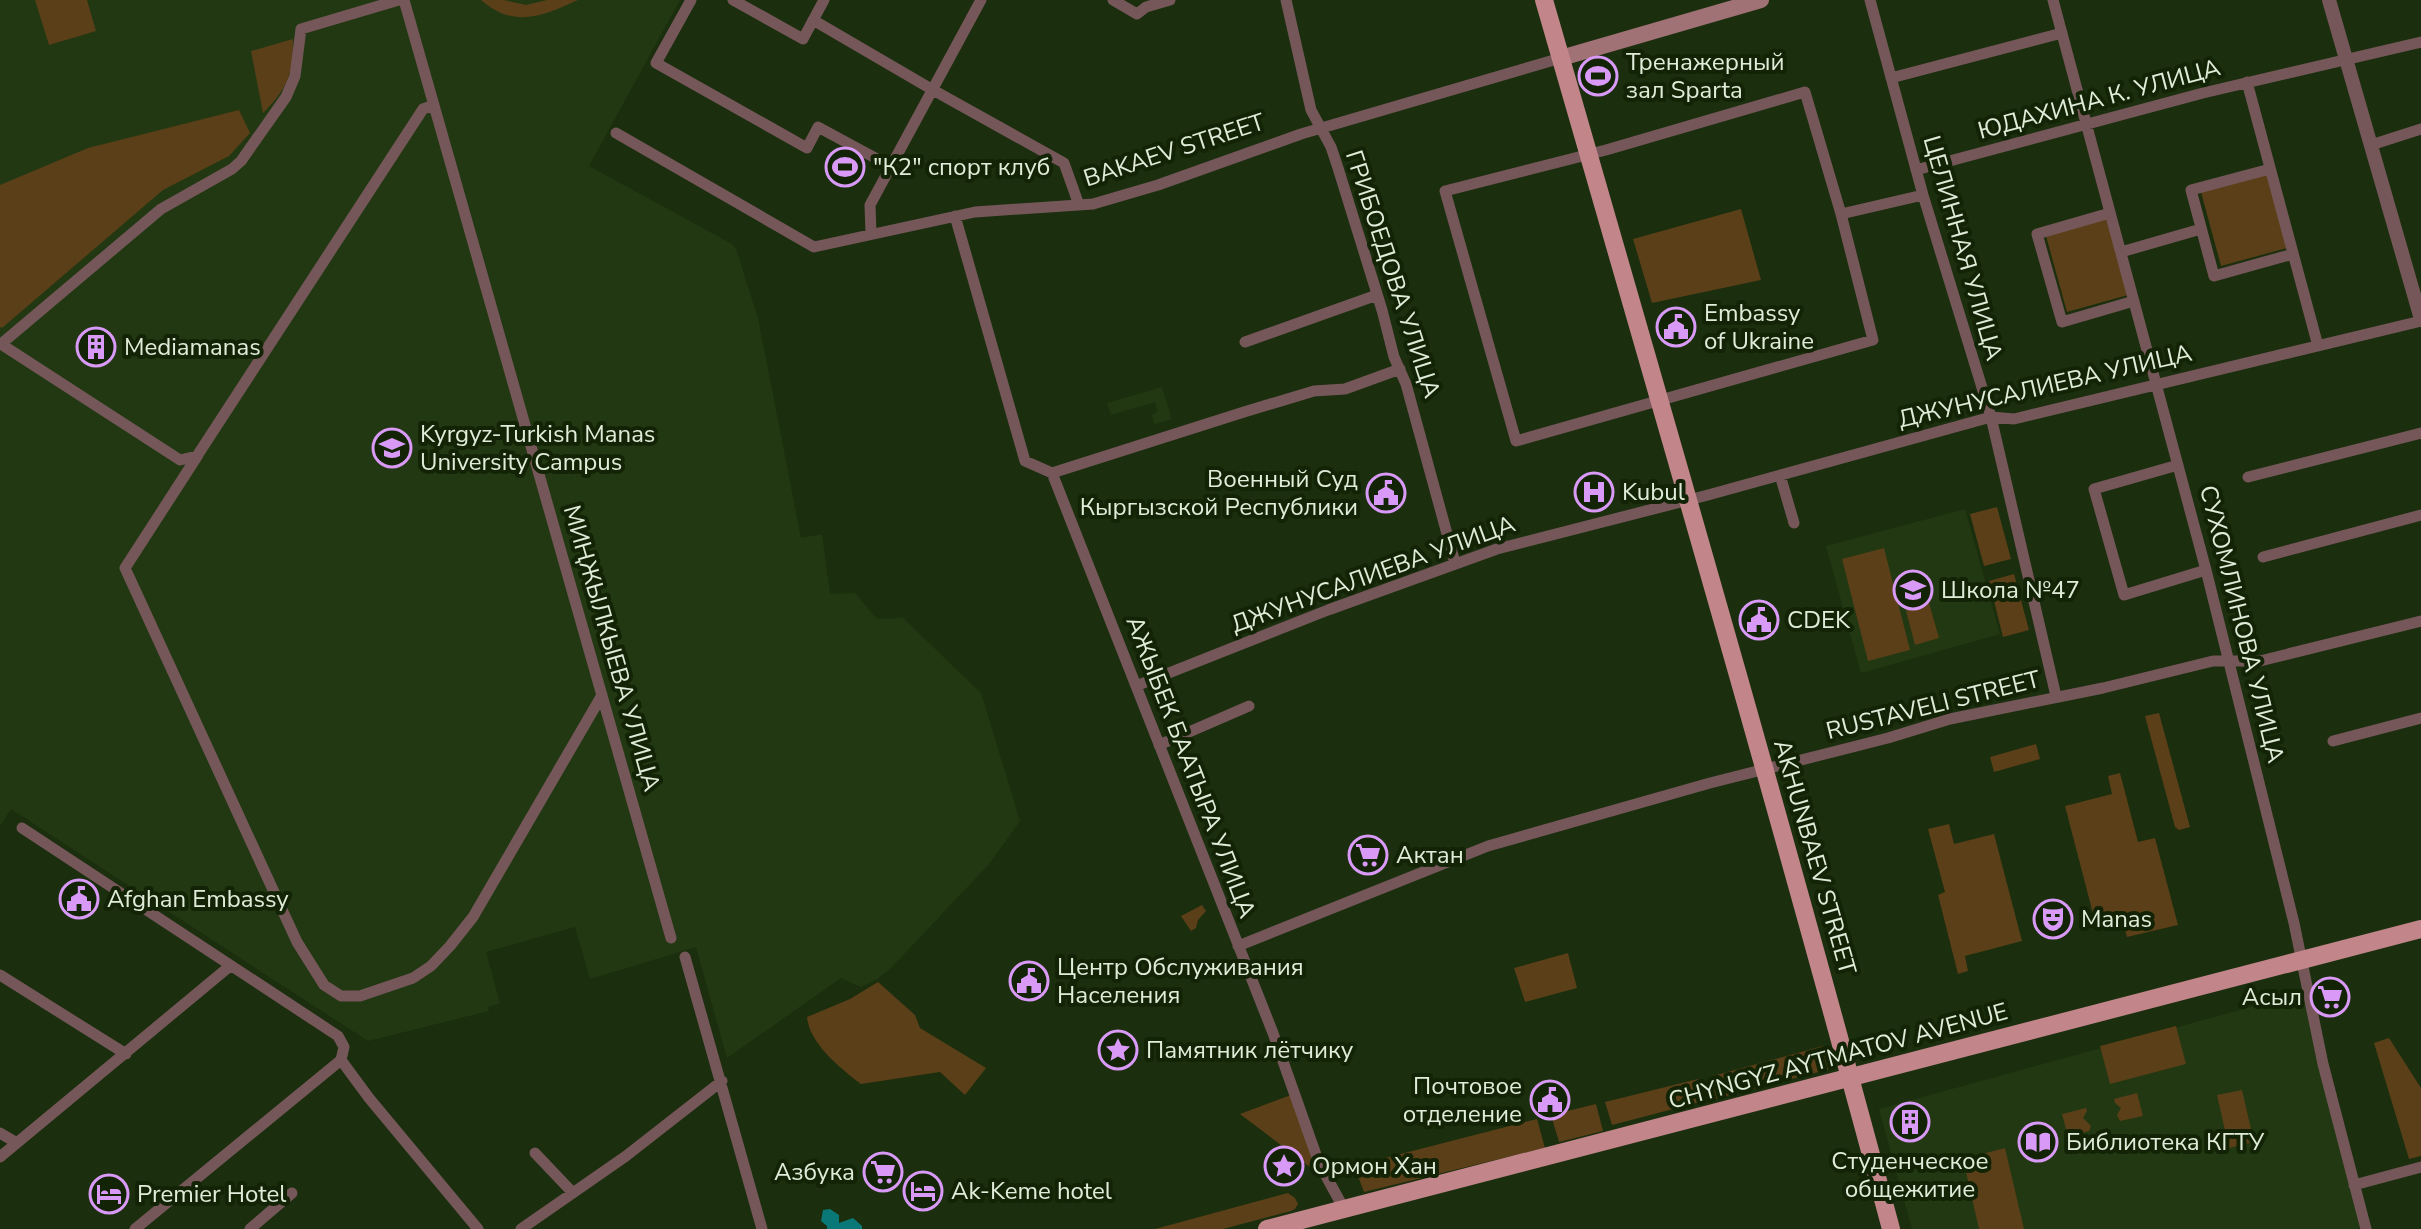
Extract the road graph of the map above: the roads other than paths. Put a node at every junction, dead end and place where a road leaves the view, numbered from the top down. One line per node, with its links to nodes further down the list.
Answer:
1 (402, 0): 23 (street, МИҢЖЫЛКЫЕВА УЛИЦА); 52 (street)
2 (691, 0): 30 (street)
3 (733, 0): 15 (street)
4 (824, 0): 15 (street)
5 (981, 0): 22 (street)
6 (1113, 0): 14 (street)
7 (1170, 0): 14 (street)
8 (1286, 0): 25 (street, ГРИБОЕДОВА УЛИЦА)
9 (1544, 0): 18 (main road, AKHUNBAEV STREET)
10 (1761, 0): 18 (main road, BAKAEV STREET)
11 (1870, 0): 20 (street, ЦЕЛИННАЯ УЛИЦА)
12 (2053, 0): 16 (street, СУХОМЛИНОВА УЛИЦА)
13 (2329, 0): 19 (street)
14 (1145, 3)
15 (813, 20): 22 (street)
16 (2062, 33): 20 (street); 24 (street, СУХОМЛИНОВА УЛИЦА)
17 (2421, 42): 19 (street, ЮДАХИНА К. УЛИЦА)
18 (1561, 58): 25 (street, BAKAEV STREET); 29 (main road, AKHUNBAEV STREET)
19 (2346, 60): 21 (street, ЮДАХИНА К. УЛИЦА); 28 (street)
20 (1891, 78): 32 (street, ЦЕЛИННАЯ УЛИЦА)
21 (2247, 82): 24 (street, ЮДАХИНА К. УЛИЦА); 31 (street, ЮДАХИНА К. УЛИЦА)
22 (933, 90): 30 (street); 34 (street)
23 (434, 105): 52 (street); 66 (street, МИҢЖЫЛКЫЕВА УЛИЦА)
24 (2087, 125): 32 (street, ЮДАХИНА К. УЛИЦА); 35 (street, СУХОМЛИНОВА УЛИЦА)
25 (1320, 129): 34 (street, BAKAEV STREET); 42 (street, ГРИБОЕДОВА УЛИЦА)
26 (2421, 129): 28 (street)
27 (616, 133): 39 (street, BAKAEV STREET)
28 (2371, 145): 44 (street)
29 (1589, 155): 36 (street); 49 (main road, AKHUNBAEV STREET); 49 (street)
30 (890, 166): 39 (street)
31 (2270, 169): 38 (street); 41 (street, ЮДАХИНА К. УЛИЦА)
32 (1916, 170): 33 (street, ЦЕЛИННАЯ УЛИЦА)
33 (1923, 195): 36 (street); 50 (street, ЦЕЛИННАЯ УЛИЦА)
34 (1079, 205): 37 (street, BAKAEV STREET)
35 (2110, 213): 40 (street, СУХОМЛИНОВА УЛИЦА); 43 (street)
36 (1841, 214): 49 (street)
37 (955, 216): 39 (street, BAKAEV STREET); 54 (street)
38 (2201, 229): 40 (street); 41 (street)
39 (871, 233)
40 (2121, 252): 43 (street, СУХОМЛИНОВА УЛИЦА)
41 (2293, 254): 46 (street, ЮДАХИНА К. УЛИЦА)
42 (1377, 295): 45 (street); 47 (street, ГРИБОЕДОВА УЛИЦА)
43 (2134, 301): 48 (street, СУХОМЛИНОВА УЛИЦА)
44 (2421, 320): 46 (street, ДЖУНУСАЛИЕВА УЛИЦА)
45 (1245, 342)
46 (2318, 346): 48 (street, ДЖУНУСАЛИЕВА УЛИЦА)
47 (1400, 369): 54 (street); 61 (street, ГРИБОЕДОВА УЛИЦА)
48 (2157, 384): 50 (street, ДЖУНУСАЛИЕВА УЛИЦА); 53 (street, СУХОМЛИНОВА УЛИЦА)
49 (1660, 401): 57 (main road, AKHUNBAEV STREET)
50 (1991, 417): 55 (street, ДЖУНУСАЛИЕВА УЛИЦА); 67 (street, ЦЕЛИННАЯ УЛИЦА)
51 (2421, 433): 56 (street)
52 (203, 447): 66 (street)
53 (2178, 465): 62 (street, СУХОМЛИНОВА УЛИЦА); 62 (street)
54 (1052, 473): 65 (street, АЖЫБЕК БААТЫРА УЛИЦА)
55 (1780, 475): 57 (street, ДЖУНУСАЛИЕВА УЛИЦА); 59 (street)
56 (2248, 477)
57 (1689, 499): 61 (street, ДЖУНУСАЛИЕВА УЛИЦА); 72 (main road, AKHUNBAEV STREET)
58 (2421, 515): 60 (street)
59 (1794, 523)
60 (2263, 557)
61 (1455, 563): 65 (street, ДЖУНУСАЛИЕВА УЛИЦА)
62 (2206, 570): 64 (street, СУХОМЛИНОВА УЛИЦА)
63 (2421, 621): 64 (street, RUSTAVELI STREET)
64 (2229, 661): 67 (street, RUSTAVELI STREET); 78 (street, СУХОМЛИНОВА УЛИЦА)
65 (1136, 686): 71 (street, АЖЫБЕК БААТЫРА УЛИЦА)
66 (602, 695): 75 (street, МИҢЖЫЛКЫЕВА УЛИЦА)
67 (2056, 696): 72 (street, RUSTAVELI STREET)
68 (1249, 706): 71 (street)
69 (2421, 718): 70 (street)
70 (2333, 741)
71 (1159, 745): 76 (street, АЖЫБЕК БААТЫРА УЛИЦА)
72 (1765, 771): 76 (street, RUSTAVELI STREET); 83 (main road, AKHUNBAEV STREET)
73 (22, 828): 79 (street)
74 (2421, 929): 78 (main road, CHYNGYZ AYTMATOV AVENUE)
75 (671, 938)
76 (1238, 946): 93 (street, АЖЫБЕК БААТЫРА УЛИЦА)
77 (685, 957): 84 (street)
78 (2303, 960): 83 (main road, CHYNGYZ AYTMATOV AVENUE); 90 (street, СУХОМЛИНОВА УЛИЦА)
79 (230, 966): 81 (street); 82 (street)
80 (0, 975): 81 (street)
81 (126, 1054): 86 (street)
82 (341, 1060): 94 (street); 96 (street)
83 (1851, 1077): 93 (main road, CHYNGYZ AYTMATOV AVENUE); 100 (main road, AKHUNBAEV STREET)
84 (722, 1081): 92 (street); 98 (street)
85 (0, 1133): 86 (street)
86 (17, 1143): 88 (street)
87 (535, 1153): 92 (street)
88 (0, 1157)
89 (2421, 1167): 90 (street)
90 (2354, 1185): 101 (street, СУХОМЛИНОВА УЛИЦА)
91 (292, 1193): 95 (street)
92 (573, 1193): 97 (street)
93 (1344, 1209): 99 (main road, CHYNGYZ AYTMATOV AVENUE)
94 (135, 1229)
95 (250, 1229)
96 (478, 1229)
97 (521, 1229)
98 (762, 1229)
99 (1267, 1229)
100 (1891, 1229)
101 (2366, 1229)

